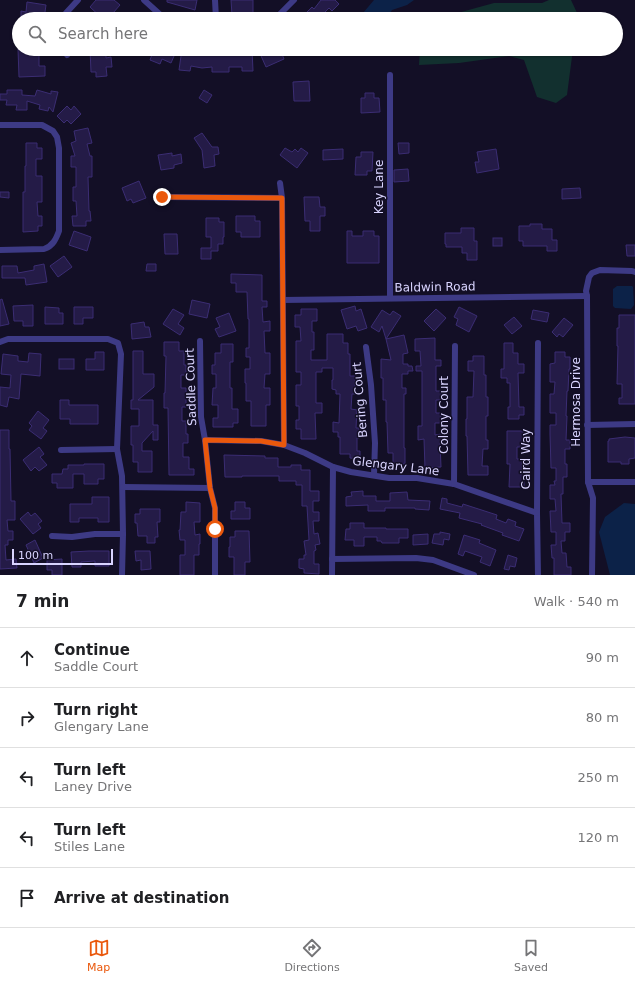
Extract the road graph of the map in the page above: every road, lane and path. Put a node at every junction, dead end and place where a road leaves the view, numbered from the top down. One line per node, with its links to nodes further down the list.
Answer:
1 (78, 0): 5 (street)
2 (144, 0): 6 (street)
3 (215, 0): 7 (street)
4 (294, 0): 8 (street)
5 (67, 12)
6 (157, 12)
7 (216, 12)
8 (282, 12)
9 (390, 75): 17 (street, Key Lane)
10 (0, 125): 14 (street)
11 (280, 183): 13 (street)
12 (162, 197): 13 (street)
13 (282, 198): 18 (street)
14 (0, 250)
15 (635, 272): 16 (street, Hermosa Drive)
16 (587, 296): 17 (street, Baldwin Road); 25 (street, Hermosa Drive)
17 (390, 298): 18 (street, Baldwin Road)
18 (283, 300): 27 (street)
19 (200, 341): 26 (street, Saddle Court)
20 (0, 342): 28 (street)
21 (538, 343): 37 (street, Caird Way)
22 (455, 346): 34 (street, Colony Court)
23 (366, 347): 31 (street, Bering Court)
24 (635, 424): 25 (street)
25 (587, 425): 32 (street, Hermosa Drive)
26 (205, 440): 27 (street, Glengary Lane); 36 (street, Saddle Court)
27 (284, 445): 30 (street, Glengary Lane)
28 (117, 449): 29 (street); 35 (street)
29 (61, 450)
30 (333, 467): 31 (street, Glengary Lane); 40 (street)
31 (374, 475): 34 (street, Glengary Lane)
32 (588, 482): 33 (street); 46 (street, Hermosa Drive)
33 (635, 482)
34 (454, 484): 37 (street, Glengary Lane)
35 (123, 487): 36 (street); 38 (street)
36 (210, 488): 42 (street, Saddle Court)
37 (537, 513): 45 (street, Caird Way)
38 (123, 534): 39 (street); 41 (street)
39 (52, 536)
40 (332, 558): 43 (street); 44 (street)
41 (122, 575)
42 (214, 575)
43 (332, 575)
44 (474, 575)
45 (538, 575)
46 (592, 575)

